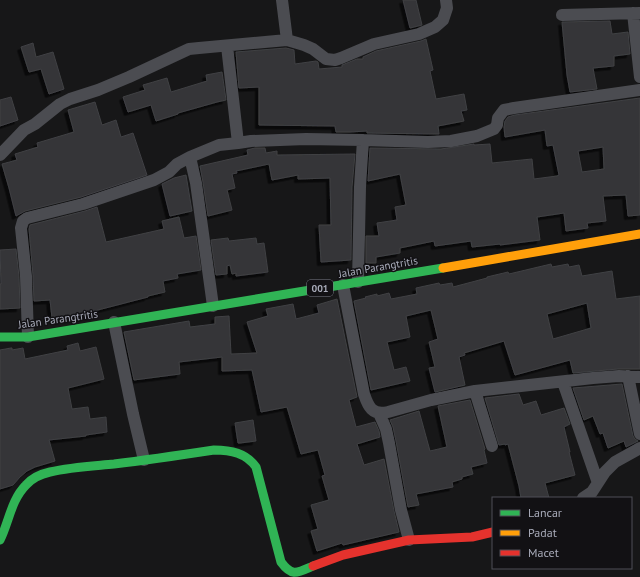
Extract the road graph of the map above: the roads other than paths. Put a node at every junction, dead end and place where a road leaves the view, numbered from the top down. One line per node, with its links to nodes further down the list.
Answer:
1 (282, 0): 5 (street)
2 (446, 0): 5 (street)
3 (637, 13): 4 (street); 7 (street)
4 (562, 15)
5 (287, 40): 6 (street)
6 (227, 46): 10 (street); 11 (street)
7 (640, 77)
8 (640, 90): 9 (street)
9 (363, 140): 10 (street); 14 (street)
10 (238, 143): 12 (street)
11 (0, 155)
12 (190, 156): 16 (street); 19 (street)
13 (640, 234): 14 (main road, Jalan Parangtritis / 001)
14 (358, 282): 15 (main road, Jalan Parangtritis / 001)
15 (343, 285): 16 (main road, Jalan Parangtritis / 001); 23 (street)
16 (213, 306): 17 (main road, Jalan Parangtritis / 001)
17 (114, 322): 19 (main road, Jalan Parangtritis / 001); 27 (street)
18 (0, 337): 19 (main road, Jalan Parangtritis / 001)
19 (28, 337)
20 (634, 377): 21 (street); 24 (street)
21 (563, 382): 22 (street); 28 (street)
22 (475, 391): 23 (street); 25 (street)
23 (379, 413): 32 (street)
24 (640, 434)
25 (492, 446)
26 (640, 448): 28 (street)
27 (144, 460): 31 (main road); 32 (main road)
28 (598, 483): 29 (street)
29 (584, 497)
30 (492, 532): 32 (main road)
31 (0, 540)
32 (409, 540)

